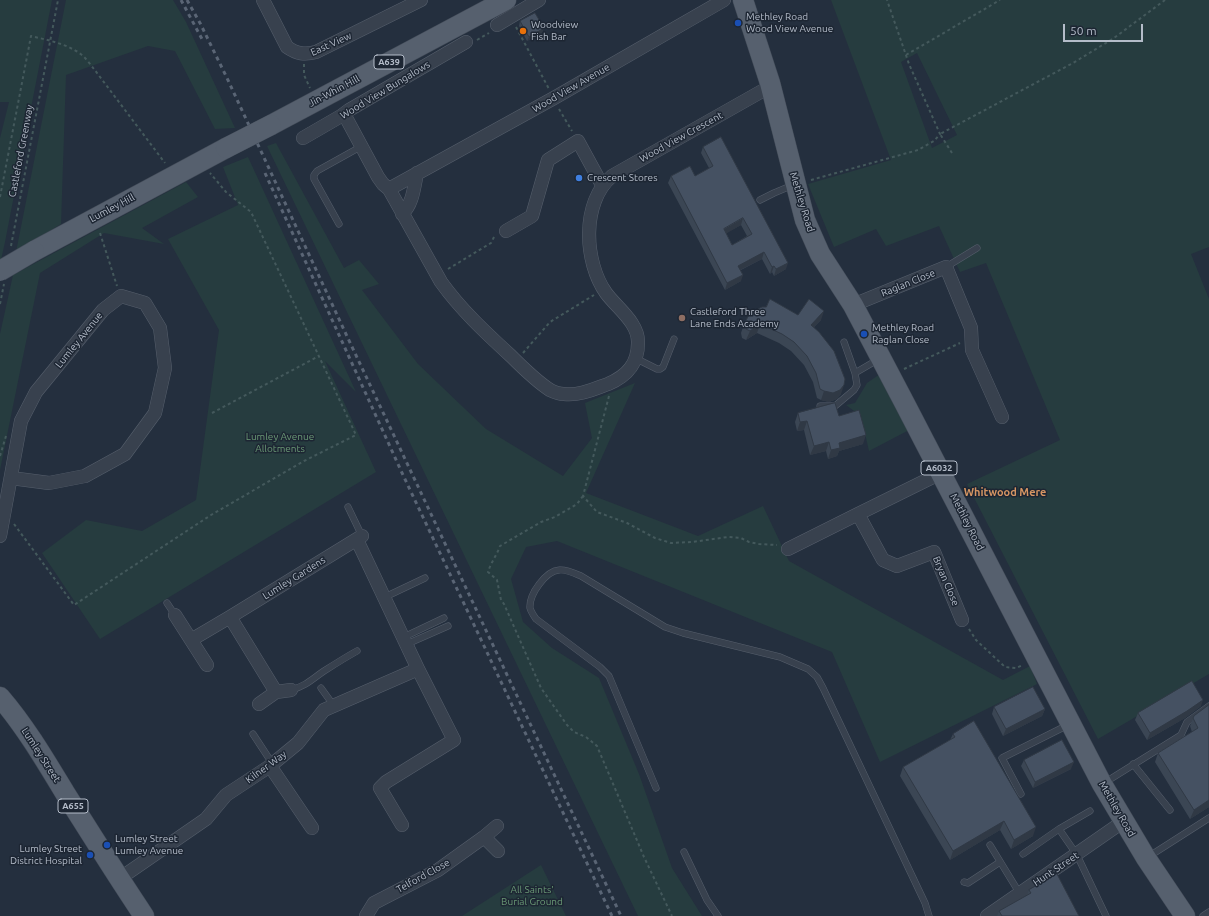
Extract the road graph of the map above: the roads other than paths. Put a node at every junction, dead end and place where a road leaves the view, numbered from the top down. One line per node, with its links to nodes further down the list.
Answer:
1 (263, 0): 2 (street, East View)
2 (421, 0)
3 (539, 0): 6 (street)
4 (724, 0): 14 (street, Wood View Avenue)
5 (743, 0): 9 (main road, Methley Road / A6032)
6 (508, 9): 7 (street); 13 (main road, Jin-Whin Hill / A639, bridge)
7 (497, 26)
8 (466, 42): 10 (street, Wood View Bungalows)
9 (771, 86): 15 (main road, Methley Road / A6032); 16 (street, Wood View Crescent)
10 (344, 114): 11 (street, Wood View Bungalows); 12 (street)
11 (303, 138)
12 (362, 146): 17 (street); 20 (lane)
13 (226, 148): 24 (main road, Lumley Hill / A639, bridge)
14 (417, 173): 17 (street, Wood View Avenue); 19 (street)
15 (796, 184): 18 (lane); 25 (main road, Methley Road / A6032)
16 (602, 185): 21 (street); 28 (street)
17 (389, 189): 19 (street)
18 (760, 200)
19 (402, 214): 28 (street)
20 (339, 224)
21 (506, 231)
22 (977, 248): 23 (lane)
23 (946, 267): 25 (street, Raglan Close); 32 (street, Raglan Close)
24 (2, 276)
25 (853, 305): 29 (main road, Methley Road / A6032)
26 (674, 339): 28 (lane)
27 (844, 342): 30 (lane)
28 (635, 358)
29 (885, 367): 30 (lane); 33 (main road, Methley Road / A6032)
30 (855, 374): 31 (lane)
31 (820, 406)
32 (1002, 417)
33 (941, 473): 36 (street); 60 (main road, Methley Road / A6032)
34 (11, 478): 34 (street, Lumley Avenue); 37 (street, Lumley Avenue)
35 (348, 506): 38 (lane)
36 (858, 514): 39 (street); 46 (street, Bryan Close)
37 (0, 536)
38 (360, 538): 41 (street); 44 (street, Lumley Gardens)
39 (788, 549)
40 (425, 578): 41 (lane)
41 (385, 597): 49 (street)
42 (167, 603): 43 (lane)
43 (175, 615): 48 (street)
44 (230, 617): 48 (street, Lumley Gardens); 55 (street)
45 (444, 618): 49 (lane)
46 (962, 620)
47 (448, 626): 49 (lane)
48 (191, 640): 51 (street)
49 (406, 640): 52 (street)
50 (357, 651): 54 (lane)
51 (207, 665)
52 (418, 669): 58 (street, Kilner Way); 71 (street)
53 (321, 688): 58 (lane)
54 (291, 690): 55 (street)
55 (276, 692): 57 (street)
56 (0, 697): 83 (main road, Lumley Street / A655)
57 (259, 704)
58 (334, 706): 62 (street, Kilner Way)
59 (1209, 706): 63 (lane)
60 (1071, 723): 64 (main road, Methley Road / A6032); 66 (lane)
61 (253, 734): 62 (lane)
62 (271, 764): 73 (street); 83 (street, Kilner Way)
63 (1133, 764): 64 (lane); 67 (lane)
64 (1102, 784): 70 (main road, Methley Road / A6032)
65 (656, 788): 90 (lane)
66 (1021, 794)
67 (1170, 810)
68 (1090, 811): 74 (lane)
69 (1209, 818): 81 (lane)
70 (1124, 821): 80 (street, Hunt Street); 81 (main road, Methley Road / A6032)
71 (402, 825)
72 (497, 826): 75 (street, Telford Close)
73 (312, 828)
74 (1059, 829): 79 (lane); 80 (lane)
75 (484, 837): 77 (street); 88 (street, Telford Close)
76 (990, 846): 82 (lane)
77 (498, 852)
78 (684, 852): 89 (lane)
79 (1023, 854)
80 (1077, 855): 85 (street, Hunt Street); 92 (lane)
81 (1146, 858): 93 (main road, Methley Road / A6032)
82 (1000, 862): 84 (lane); 85 (lane)
83 (119, 879): 87 (main road, Lumley Street / A655)
84 (964, 882)
85 (1020, 894): 91 (street, Hunt Street)
86 (1209, 912): 94 (lane)
87 (144, 916)
88 (366, 916)
89 (718, 916)
90 (929, 916)
91 (987, 916)
92 (1106, 916)
93 (1185, 916)
94 (1203, 916)

